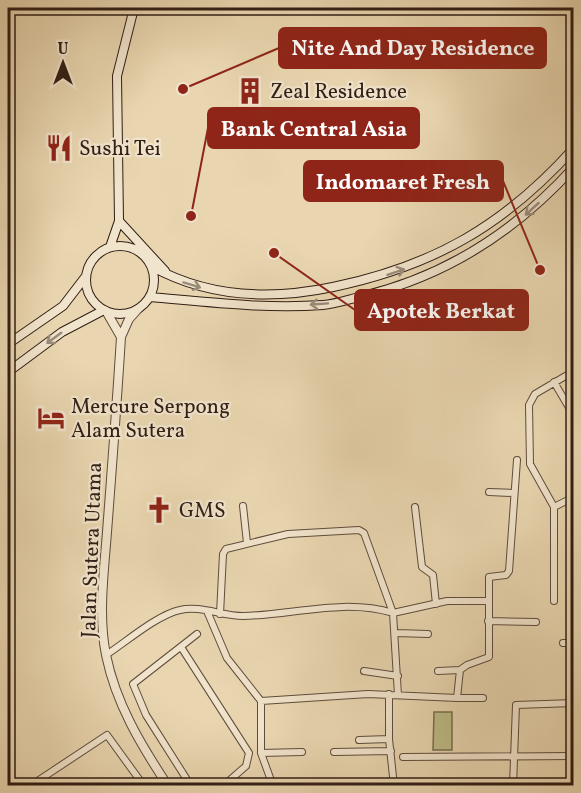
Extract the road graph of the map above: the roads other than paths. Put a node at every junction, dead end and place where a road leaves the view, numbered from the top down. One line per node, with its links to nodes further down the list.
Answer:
1 (134, 8): 4 (main road)
2 (573, 148): 8 (main road, one-way to 2)
3 (573, 167): 9 (main road, one-way to 9)
4 (119, 221): 5 (main road); 8 (main road)
5 (110, 247): 6 (main road); 7 (main road)
6 (151, 266): 8 (main road); 9 (main road)
7 (86, 276): 11 (main road); 13 (main road)
8 (171, 277)
9 (150, 297): 10 (main road)
10 (138, 309): 11 (main road); 12 (street, Jalan Sutera Utama)
11 (105, 310): 12 (street); 15 (main road, one-way to 15)
12 (121, 337): 40 (street, Jalan Sutera Utama)
13 (8, 344)
14 (573, 371): 16 (street)
15 (8, 372)
16 (554, 382): 17 (street); 24 (street)
17 (573, 416)
18 (517, 460): 20 (street)
19 (489, 492): 20 (street)
20 (513, 494): 26 (street)
21 (573, 497): 24 (street)
22 (243, 506): 25 (street)
23 (415, 507): 28 (street)
24 (554, 507): 27 (street)
25 (247, 543): 30 (street); 31 (street)
26 (488, 601): 28 (street); 32 (street)
27 (554, 601)
28 (436, 604): 30 (street)
29 (207, 611): 31 (street); 40 (street); 49 (street)
30 (393, 613): 31 (street); 34 (street)
31 (220, 614)
32 (488, 621): 33 (street); 41 (street)
33 (536, 622)
34 (396, 633): 36 (street); 44 (street)
35 (197, 634): 39 (street)
36 (428, 634)
37 (563, 643): 38 (street)
38 (573, 643)
39 (181, 647): 62 (street); 64 (street)
40 (106, 655): 63 (street, Jalan Sutera Utama)
41 (460, 670): 43 (street); 47 (street)
42 (364, 671): 44 (street)
43 (438, 671)
44 (398, 676): 46 (street)
45 (389, 694): 46 (street); 49 (street); 51 (street)
46 (398, 695): 47 (street)
47 (457, 698): 48 (street)
48 (483, 698)
49 (261, 701): 56 (street)
50 (573, 703): 57 (street)
51 (389, 739): 52 (street); 55 (street)
52 (359, 740)
53 (302, 752): 56 (street)
54 (334, 752): 55 (street)
55 (391, 752): 66 (street)
56 (261, 753): 65 (street)
57 (513, 756): 58 (street); 59 (street); 67 (street)
58 (573, 756)
59 (403, 757)
60 (30, 785): 61 (street)
61 (144, 785)
62 (225, 785)
63 (168, 786)
64 (191, 786)
65 (273, 786)
66 (394, 786)
67 (513, 786)

